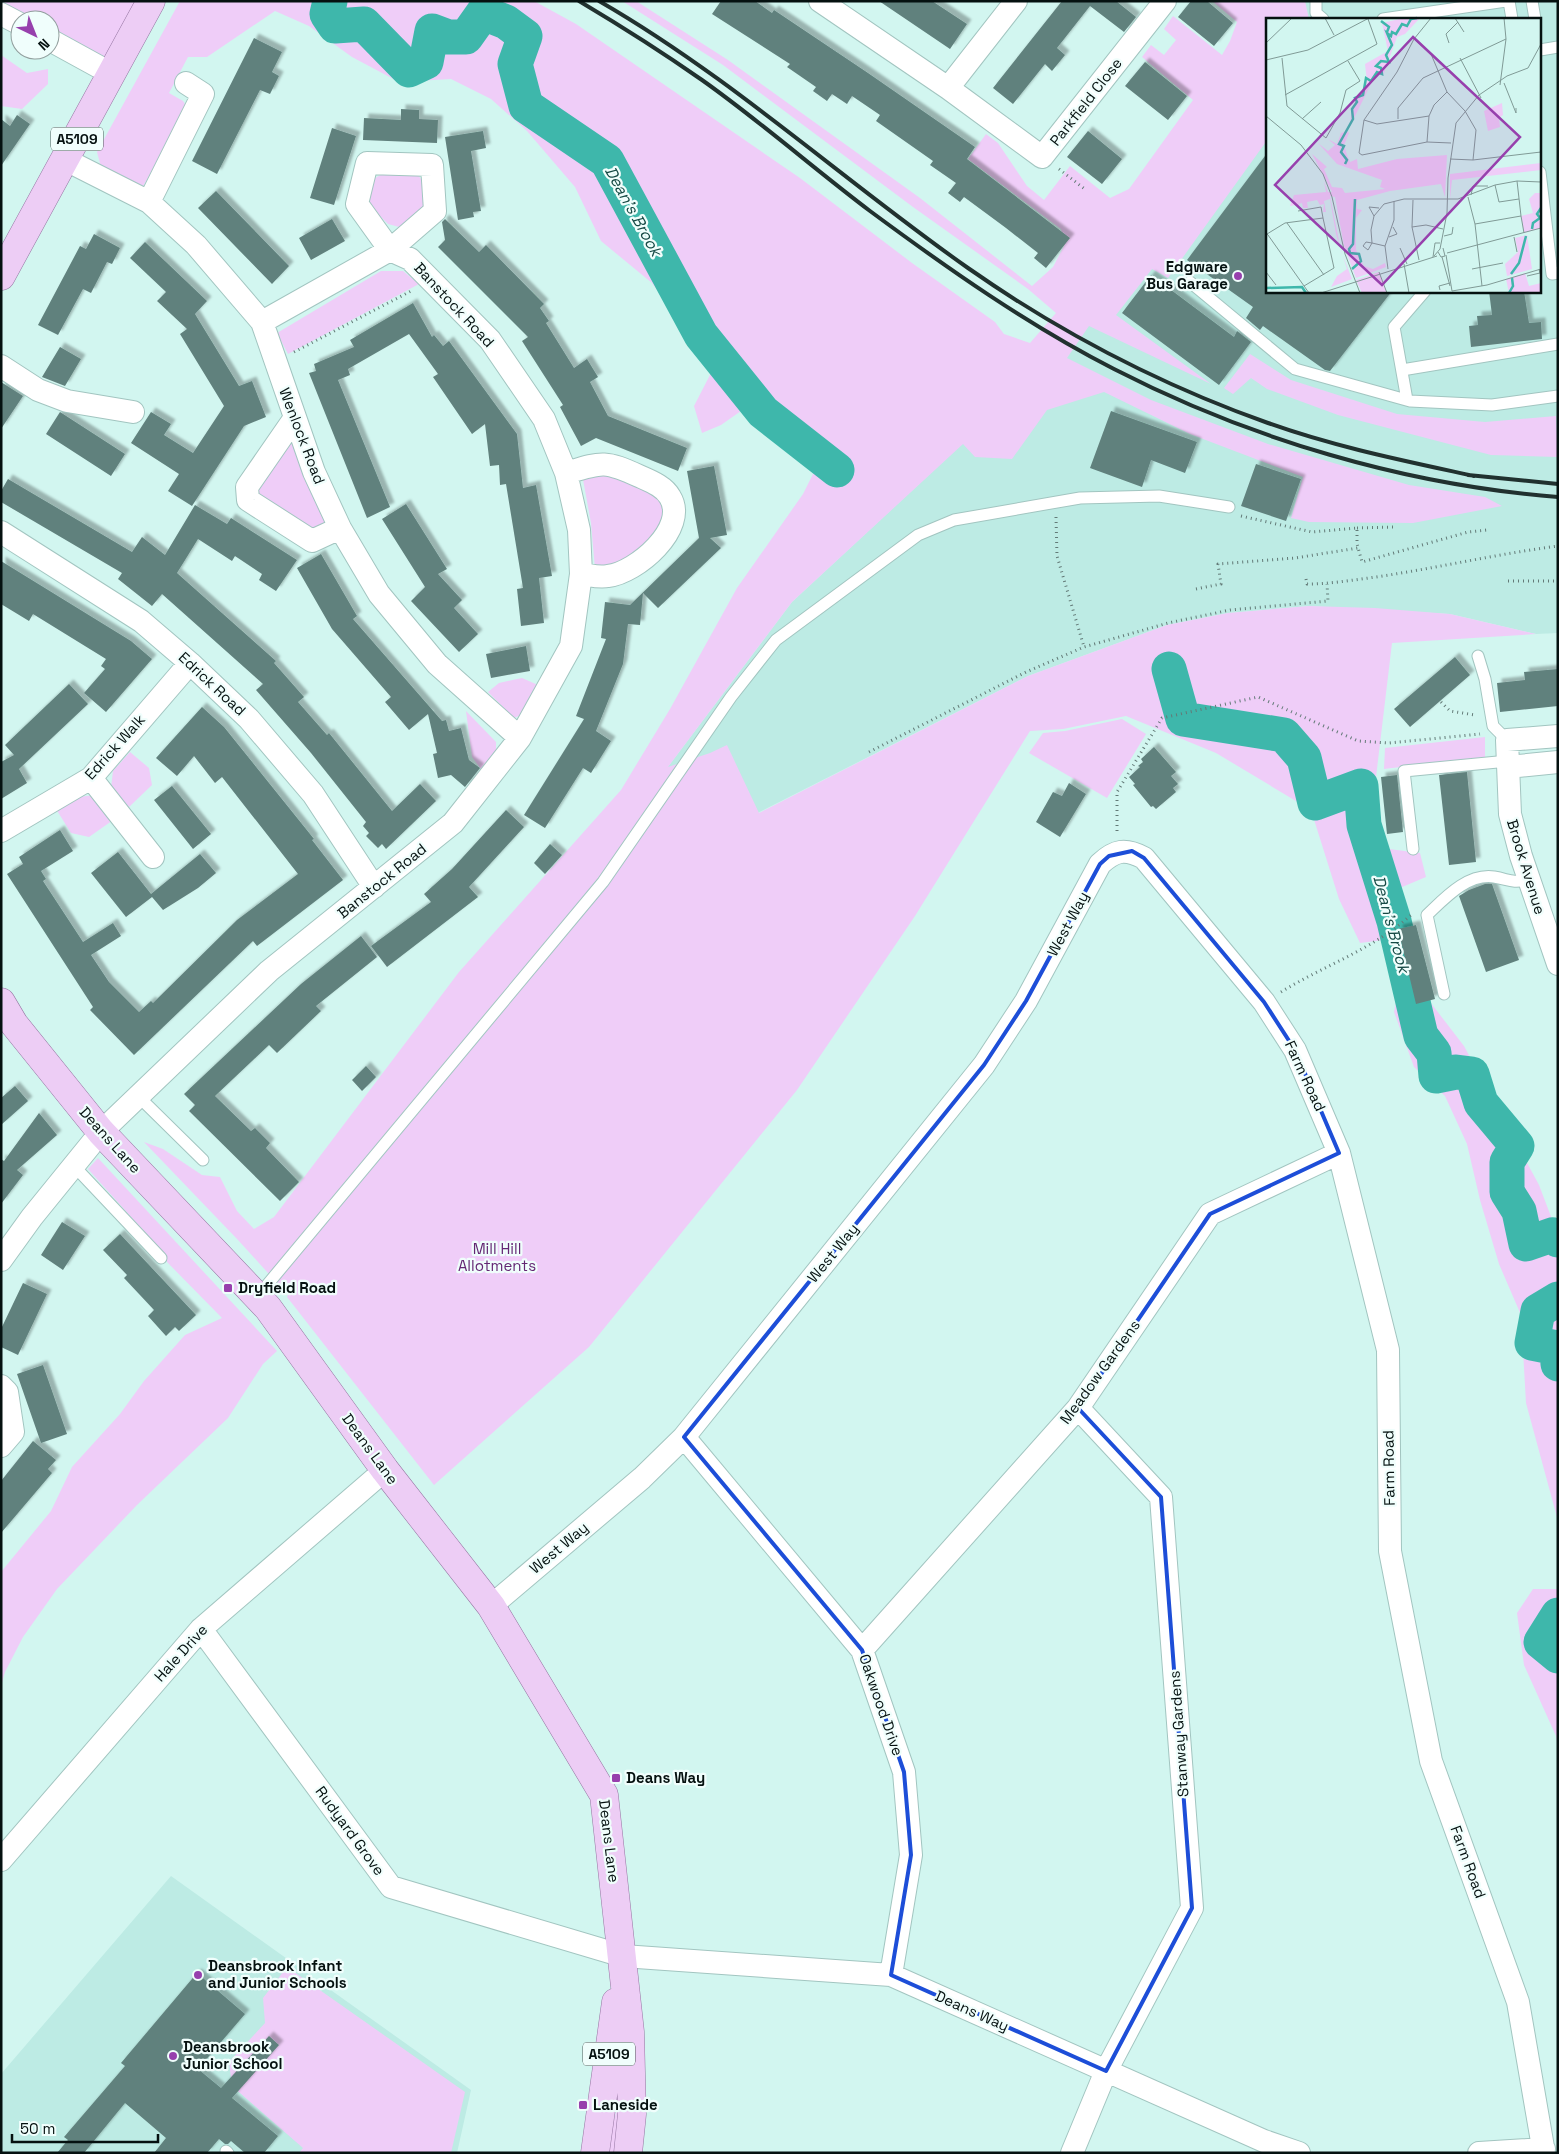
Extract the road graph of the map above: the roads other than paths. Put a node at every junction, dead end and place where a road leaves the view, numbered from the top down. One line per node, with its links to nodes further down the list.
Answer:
1 (151, 1): 15 (main road, A5109)
2 (820, 1): 17 (street, Parkfield Close)
3 (1016, 1): 17 (street)
4 (1164, 1): 17 (street, Parkfield Close)
5 (1316, 1): 8 (lane)
6 (1508, 1): 9 (lane); 10 (lane)
7 (1532, 1): 11 (lane)
8 (1322, 18)
9 (1390, 18)
10 (1512, 18)
11 (1535, 18)
12 (60, 45): 15 (street)
13 (1558, 47): 14 (lane)
14 (1542, 50)
15 (112, 74): 18 (main road, A5109)
16 (186, 83): 20 (street)
17 (948, 88)
18 (66, 160): 20 (street, Wenlock Road); 22 (main road, A5109)
19 (1542, 189): 21 (lane)
20 (149, 202): 25 (street, Wenlock Road)
21 (1558, 273)
22 (1, 276)
23 (1190, 282): 30 (lane)
24 (1424, 292): 28 (lane)
25 (262, 322): 32 (street, Wenlock Road); 33 (street, Banstock Road)
26 (1558, 344): 28 (lane)
27 (1, 366): 31 (street)
28 (1402, 370): 30 (lane)
29 (1558, 396): 30 (lane)
30 (1407, 400)
31 (133, 412)
32 (294, 419): 35 (street, Wenlock Road); 35 (street)
33 (566, 473): 37 (street, Banstock Road); 37 (street)
34 (1229, 507): 61 (lane)
35 (340, 528): 41 (street, Wenlock Road)
36 (1, 532): 39 (street, Edrick Road)
37 (581, 574): 41 (street, Banstock Road)
38 (1478, 656): 42 (lane)
39 (190, 663): 44 (street, Edrick Walk); 50 (street, Edrick Road)
40 (1558, 736): 42 (street)
41 (520, 738): 50 (street, Banstock Road)
42 (1504, 749): 43 (street); 46 (lane); 49 (street, Brook Avenue)
43 (1558, 762)
44 (92, 778): 45 (street, Edrick Walk); 48 (street)
45 (1, 831)
46 (1413, 849)
47 (1117, 852): 56 (street, Farm Road); 64 (street, West Way)
48 (153, 857)
49 (1529, 880): 51 (street, Brook Avenue); 52 (lane)
50 (374, 887): 54 (street, Banstock Road)
51 (1558, 964)
52 (1444, 994)
53 (1, 1002): 55 (main road, Deans Lane / A5109)
54 (139, 1097): 55 (street, Banstock Road); 57 (lane)
55 (102, 1132): 58 (street); 61 (main road, Deans Lane / A5109)
56 (1339, 1154): 63 (street, Meadow Gardens); 74 (street, Farm Road)
57 (203, 1160)
58 (74, 1166): 59 (lane); 60 (street)
59 (161, 1258)
60 (1, 1260)
61 (258, 1297): 66 (main road, Deans Lane / A5109)
62 (1, 1386): 65 (street)
63 (1078, 1408): 69 (street, Meadow Gardens); 73 (street, Stanway Gardens)
64 (684, 1437): 67 (street, West Way); 69 (street, Oakwood Drive)
65 (1, 1446)
66 (385, 1470): 67 (main road, Deans Lane / A5109); 68 (street, Hale Drive)
67 (491, 1606): 71 (main road, Deans Lane / A5109)
68 (201, 1629): 70 (street, Hale Drive); 71 (street, Rudyard Grove)
69 (862, 1650): 72 (street, Oakwood Drive)
70 (1, 1860)
71 (623, 1956): 72 (street, Deans Way); 75 (main road, Deans Lane / A5109); 76 (main road, Deans Lane / A5109)
72 (891, 1974): 73 (street, Deans Way)
73 (1106, 2071): 77 (street, Stanway Gardens); 78 (street, Deans Way)
74 (1544, 2151): 79 (street)
75 (595, 2153)
76 (628, 2153)
77 (1072, 2153)
78 (1299, 2153)
79 (1479, 2153)

